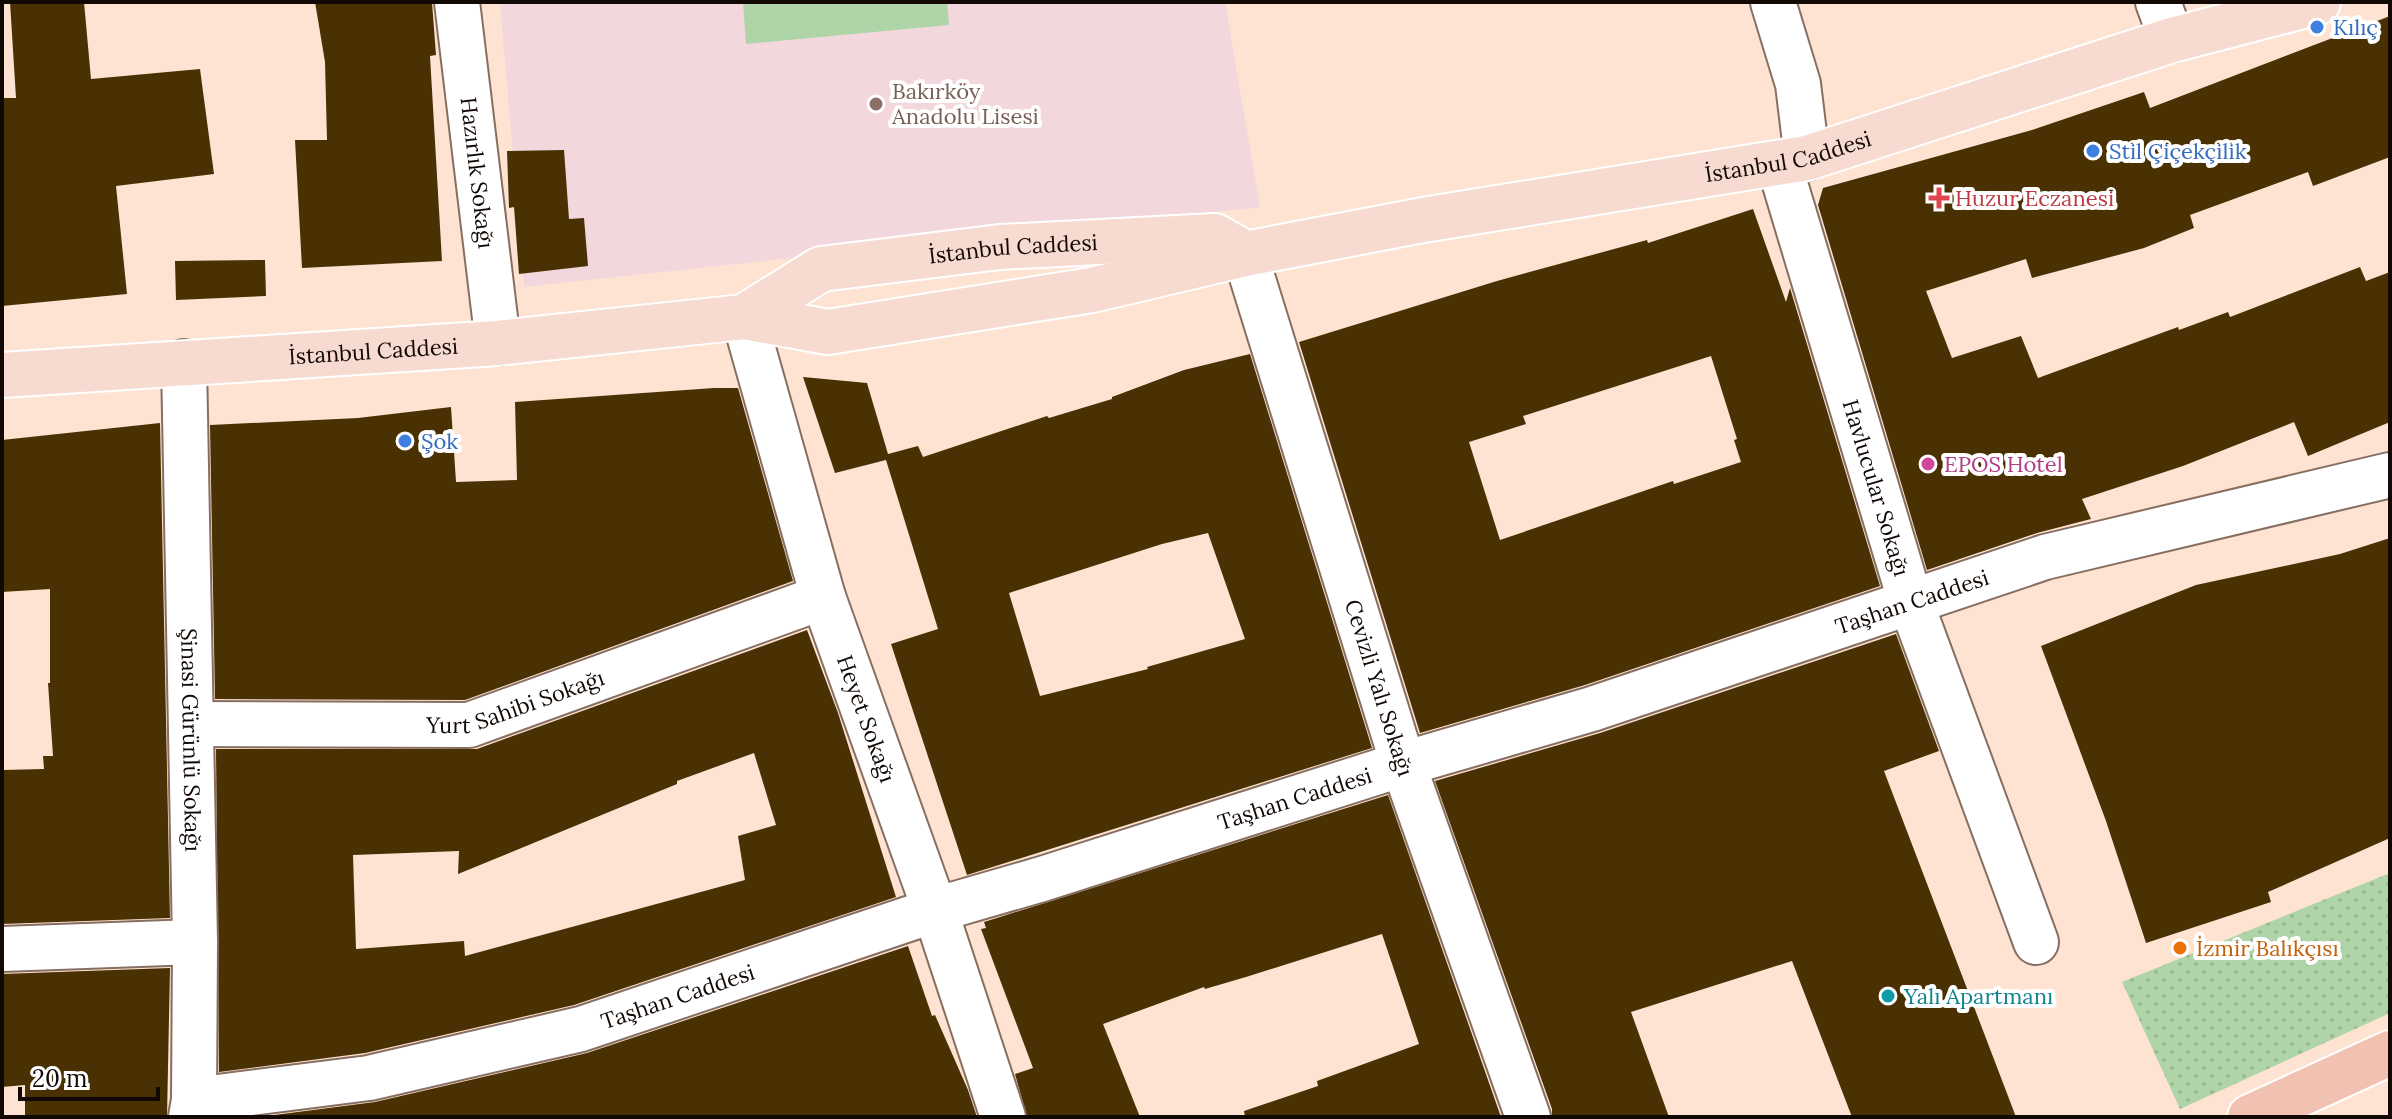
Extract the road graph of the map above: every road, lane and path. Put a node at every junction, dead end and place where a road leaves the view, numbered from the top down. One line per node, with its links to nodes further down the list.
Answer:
1 (457, 2): 8 (street, Hazırlık Sokağı)
2 (1773, 2): 5 (street, Havlucular Sokağı)
3 (2318, 2): 4 (main road, İstanbul Caddesi)
4 (2165, 21): 5 (main road, İstanbul Caddesi)
5 (1793, 161): 6 (main road, İstanbul Caddesi); 13 (street, Havlucular Sokağı)
6 (1245, 254): 7 (main road, İstanbul Caddesi); 7 (main road, İstanbul Caddesi); 15 (street, Cevizli Yalı Sokağı)
7 (744, 317): 8 (main road, İstanbul Caddesi); 12 (street, Heyet Sokağı)
8 (498, 343): 9 (main road, İstanbul Caddesi)
9 (184, 362): 10 (main road, İstanbul Caddesi); 14 (street, Şinasi Gürünlü Sokağı)
10 (2, 375)
11 (2390, 475): 13 (street, Taşhan Caddesi)
12 (823, 597): 14 (street, Yurt Sahibi Sokağı); 16 (street, Heyet Sokağı)
13 (1911, 603): 15 (street, Taşhan Caddesi); 18 (street, Havlucular Sokağı)
14 (191, 724): 17 (street, Şinasi Gürünlü Sokağı)
15 (1403, 764): 16 (street, Taşhan Caddesi); 23 (street, Cevizli Yalı Sokağı)
16 (935, 910): 21 (street, Taşhan Caddesi); 22 (street, Heyet Sokağı)
17 (195, 942): 19 (street); 21 (street, Şinasi Gürünlü Sokağı)
18 (2036, 942)
19 (2, 949)
20 (2390, 1053): 24 (highway)
21 (193, 1108)
22 (1003, 1117)
23 (1528, 1117)
24 (2250, 1117)

